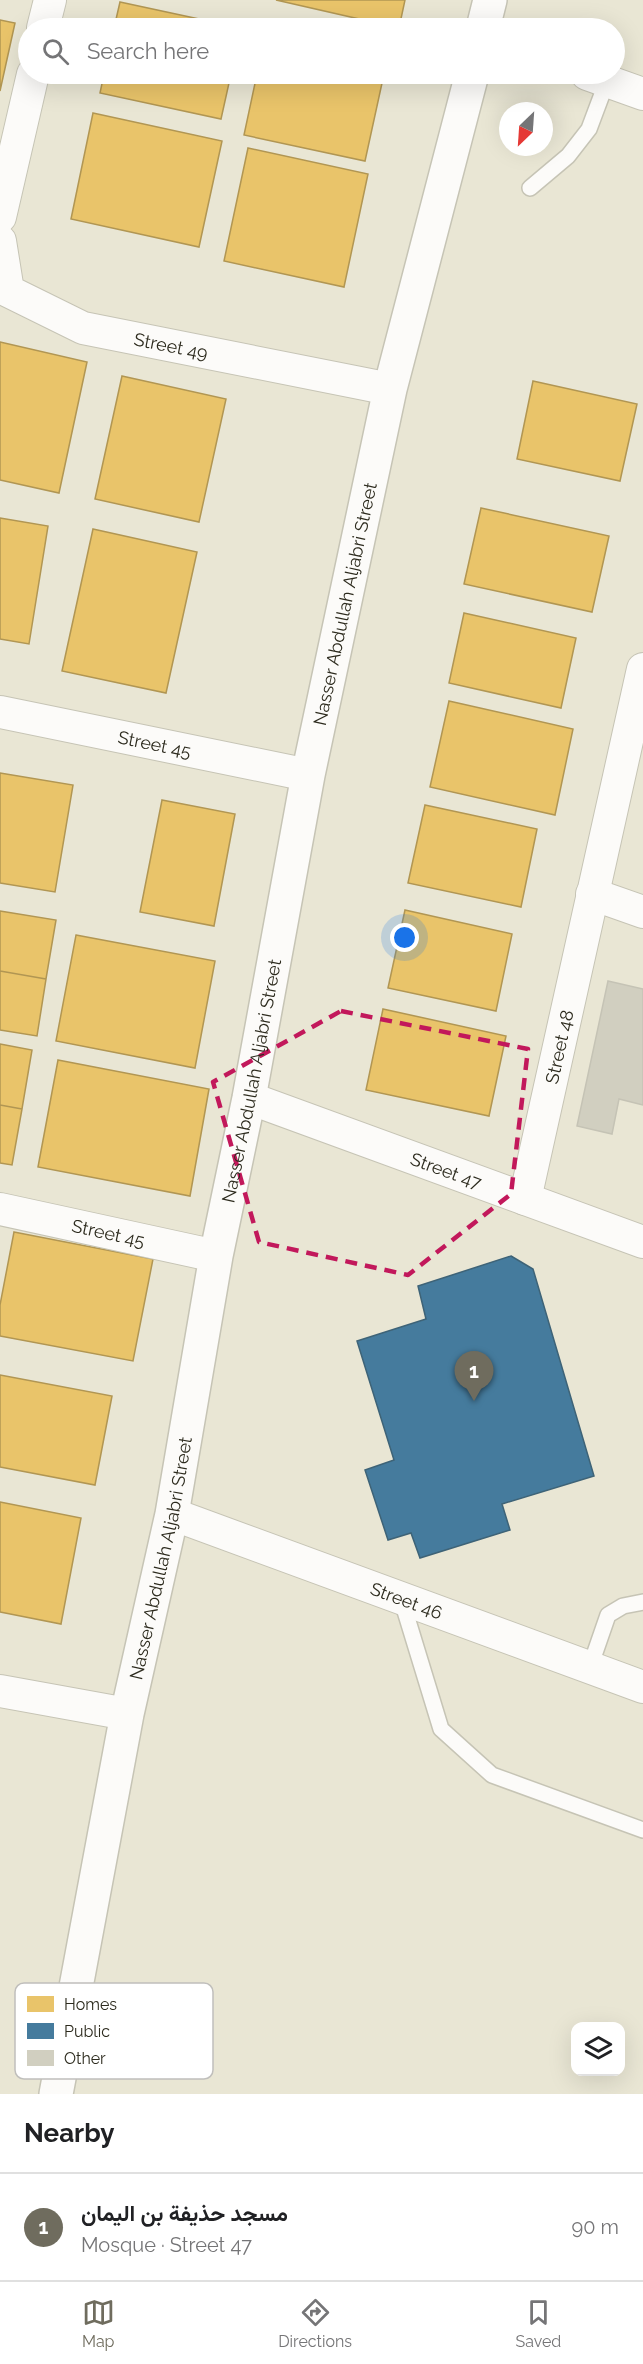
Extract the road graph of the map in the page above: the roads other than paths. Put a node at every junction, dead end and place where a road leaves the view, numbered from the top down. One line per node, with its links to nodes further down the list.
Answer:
1 (50, 0): 3 (street)
2 (490, 0): 4 (street)
3 (46, 18)
4 (486, 18)
5 (31, 84): 11 (street)
6 (469, 84): 13 (street, Nasser Abdullah Aljabri Street)
7 (596, 84): 10 (lane)
8 (616, 84): 9 (street)
9 (643, 94)
10 (530, 188)
11 (0, 217)
12 (0, 241): 13 (street, Street 49)
13 (390, 389): 16 (street, Nasser Abdullah Aljabri Street)
14 (643, 669): 17 (street, Street 48)
15 (0, 712): 16 (street, Street 45)
16 (308, 775): 19 (street, Nasser Abdullah Aljabri Street)
17 (592, 894): 18 (street); 20 (street, Street 48)
18 (643, 912)
19 (249, 1098): 20 (street, Street 47); 23 (street, Nasser Abdullah Aljabri Street)
20 (525, 1199): 22 (street, Street 47)
21 (0, 1209): 23 (street, Street 45)
22 (643, 1242)
23 (216, 1256): 24 (street, Nasser Abdullah Aljabri Street)
24 (172, 1514): 25 (street, Street 46); 30 (street, Nasser Abdullah Aljabri Street)
25 (401, 1598): 27 (street, Street 46); 31 (lane)
26 (643, 1602): 27 (lane)
27 (590, 1667): 28 (street, Street 46)
28 (643, 1686)
29 (0, 1691): 30 (street)
30 (127, 1714): 32 (street, Nasser Abdullah Aljabri Street)
31 (643, 1830)
32 (77, 1983)
33 (59, 2079): 34 (street, Nasser Abdullah Aljabri Street)
34 (56, 2094)

